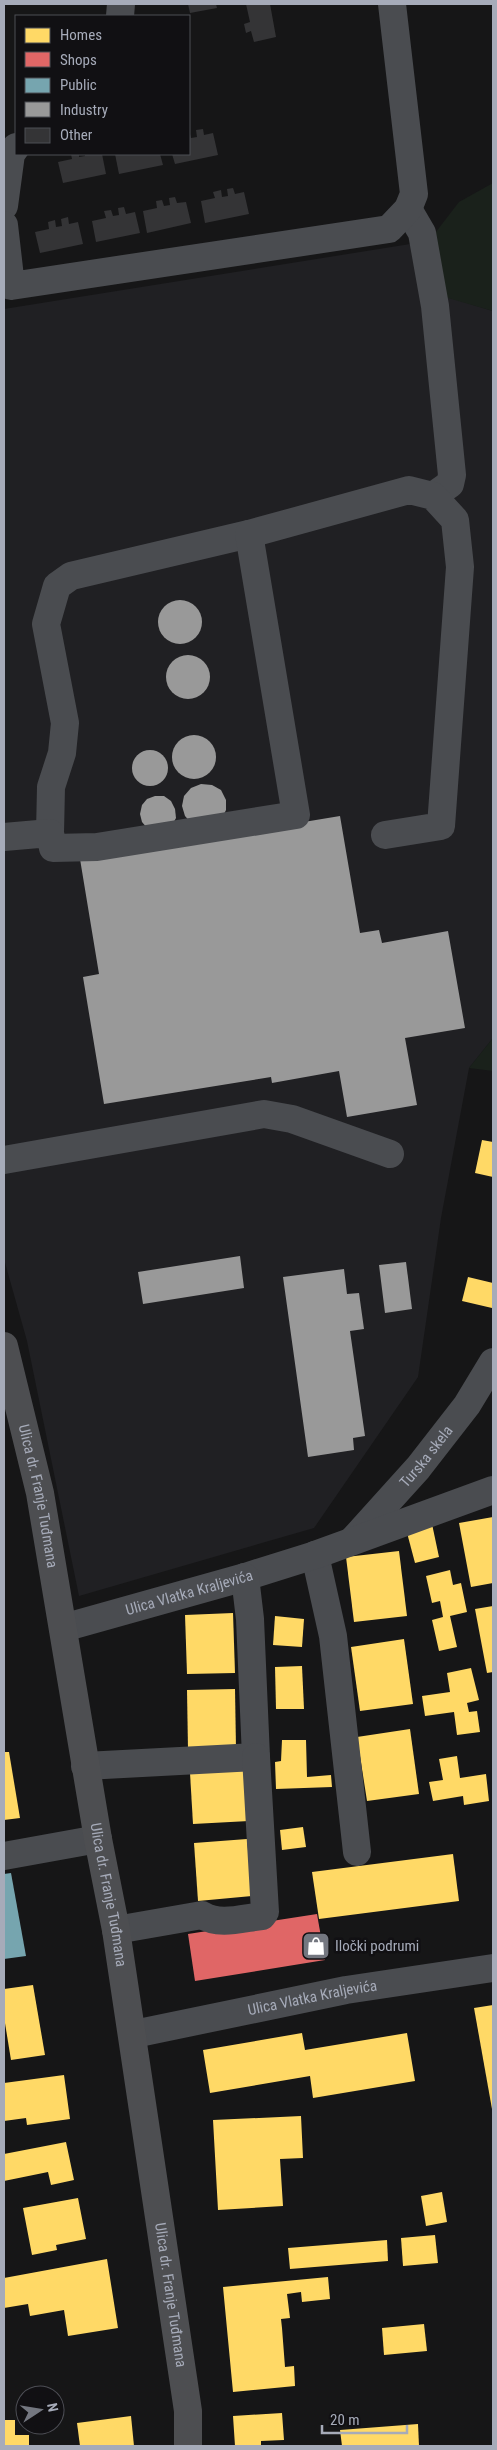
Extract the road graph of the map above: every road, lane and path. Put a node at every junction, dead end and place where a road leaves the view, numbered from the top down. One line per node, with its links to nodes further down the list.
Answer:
1 (392, 4): 4 (street)
2 (15, 148): 3 (street)
3 (4, 206)
4 (408, 209): 6 (street); 7 (street)
5 (4, 225): 6 (street)
6 (8, 286)
7 (433, 496): 8 (street); 10 (street)
8 (249, 534): 9 (street); 9 (street)
9 (50, 833): 11 (street)
10 (385, 835)
11 (4, 837)
12 (390, 1154): 13 (street)
13 (4, 1160)
14 (4, 1346): 20 (main road, Ulica dr. Franje Tuđmana)
15 (493, 1362): 17 (street, Turska skela)
16 (493, 1490): 17 (street, Ulica Vlatka Kraljevića)
17 (350, 1543): 18 (street, Ulica Vlatka Kraljevića)
18 (315, 1555): 19 (street, Ulica Vlatka Kraljevića); 24 (street)
19 (246, 1578): 20 (street, Ulica Vlatka Kraljevića); 21 (street)
20 (63, 1628): 22 (main road, Ulica dr. Franje Tuđmana)
21 (256, 1757): 22 (street); 26 (street)
22 (85, 1766): 23 (main road, Ulica dr. Franje Tuđmana)
23 (98, 1838): 25 (street); 26 (main road, Ulica dr. Franje Tuđmana)
24 (357, 1852)
25 (4, 1856)
26 (116, 1930): 28 (main road, Ulica dr. Franje Tuđmana)
27 (493, 1968): 28 (street, Ulica Vlatka Kraljevića)
28 (134, 2034): 29 (main road, Ulica dr. Franje Tuđmana)
29 (188, 2446)

